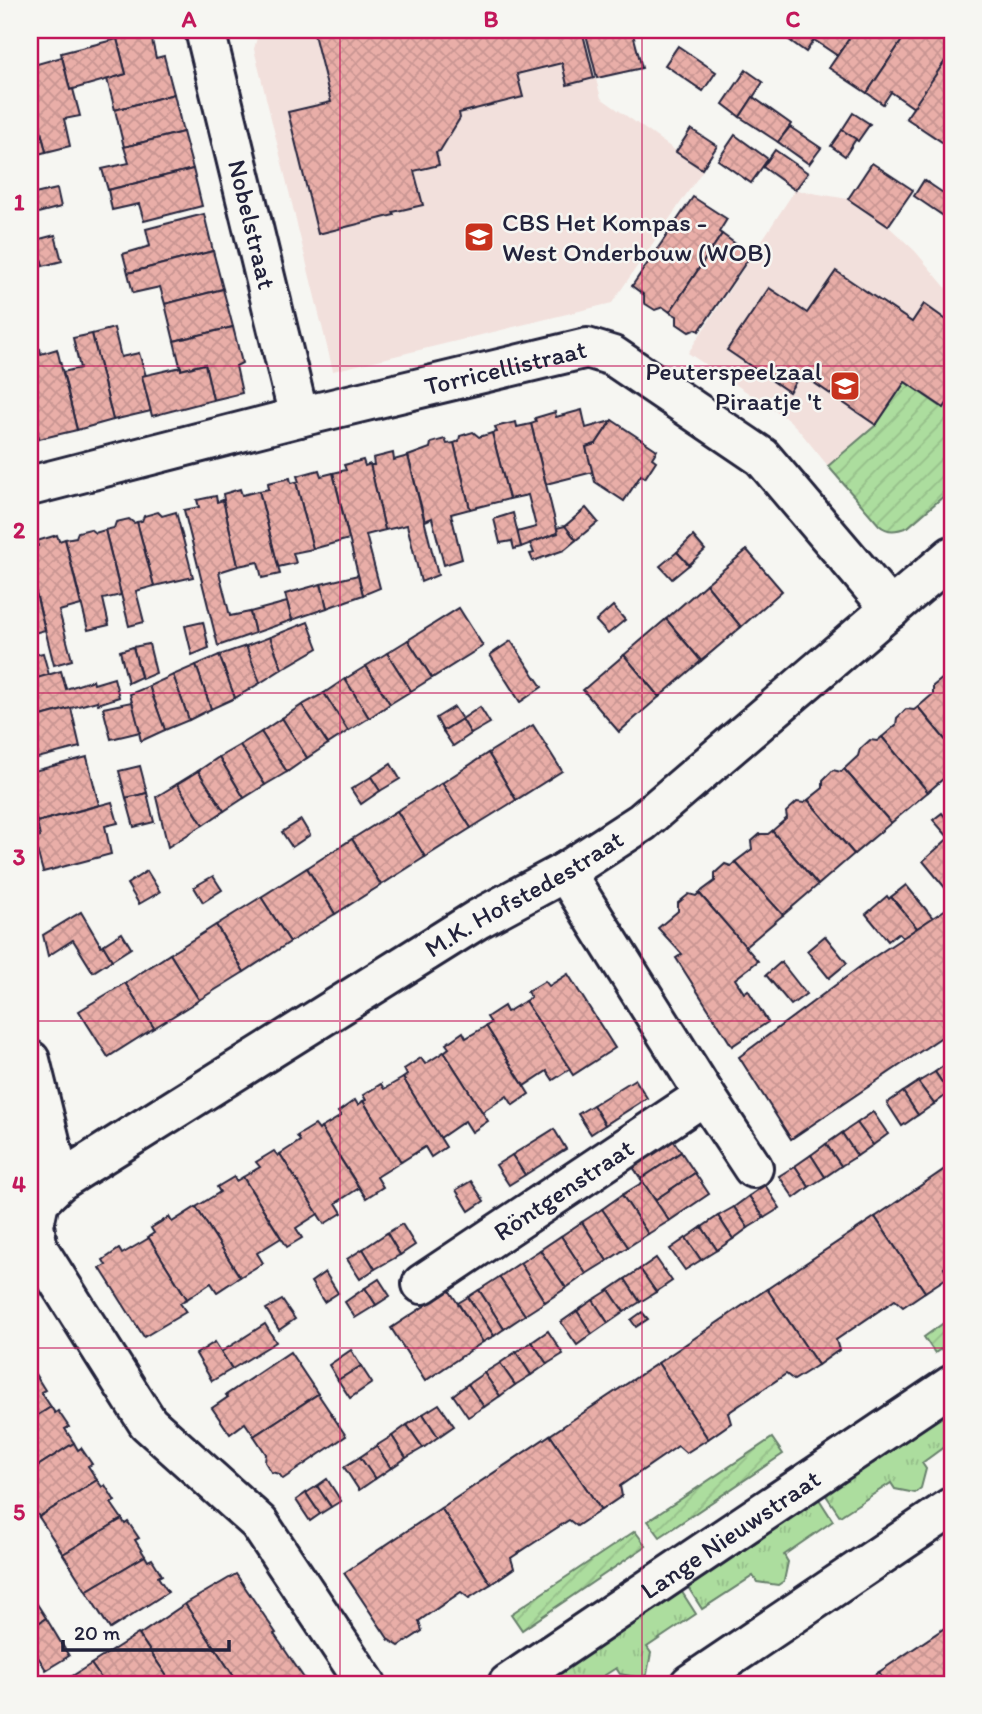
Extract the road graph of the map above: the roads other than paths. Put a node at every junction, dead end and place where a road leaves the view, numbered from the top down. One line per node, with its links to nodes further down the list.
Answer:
1 (205, 30): 2 (street, Nobelstraat)
2 (299, 417): 3 (street, Torricellistraat); 5 (street, Torricellistraat)
3 (30, 486)
4 (952, 556): 5 (street, M.K. Hofstedestraat)
5 (891, 609): 6 (street, M.K. Hofstedestraat)
6 (565, 872): 8 (street); 10 (street, M.K. Hofstedestraat)
7 (30, 1060): 10 (street)
8 (705, 1096): 9 (street); 11 (street, Röntgenstraat)
9 (753, 1168)
10 (60, 1181): 14 (street, M.K. Hofstedestraat)
11 (422, 1284)
12 (952, 1385): 15 (street, Lange Nieuwstraat)
13 (952, 1507): 16 (street)
14 (366, 1684)
15 (508, 1684)
16 (690, 1684)

